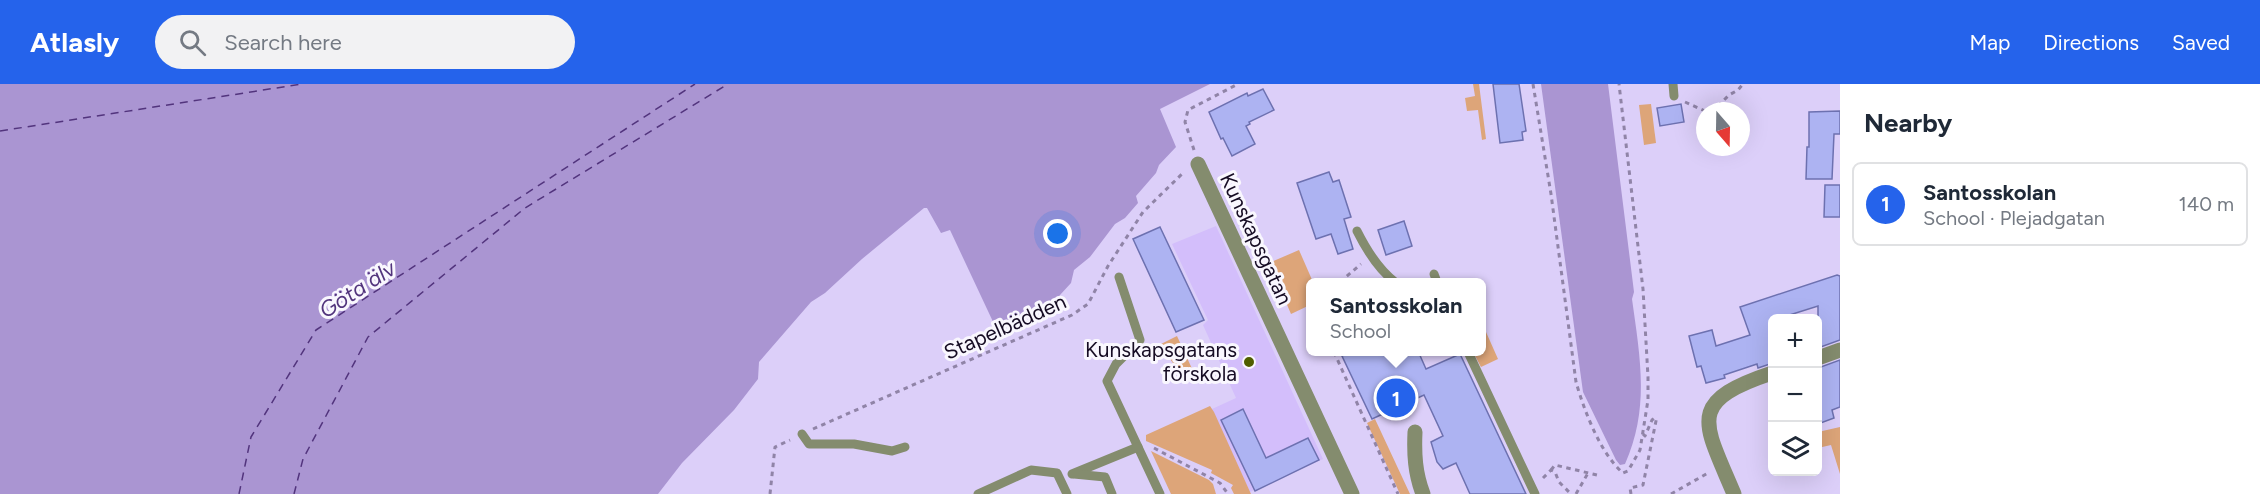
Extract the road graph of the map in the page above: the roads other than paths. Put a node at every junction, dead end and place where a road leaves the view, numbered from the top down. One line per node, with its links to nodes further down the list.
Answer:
1 (1673, 84): 2 (lane)
2 (1674, 96)
3 (1198, 164): 22 (street, Kunskapsgatan)
4 (1357, 231): 6 (lane)
5 (1119, 277): 14 (lane)
6 (1390, 278)
7 (1840, 350): 9 (street)
8 (1470, 356): 17 (lane)
9 (1822, 357)
10 (1768, 375): 24 (street)
11 (1415, 432): 23 (street)
12 (802, 434): 13 (lane)
13 (905, 447)
14 (1138, 447): 16 (lane); 21 (lane)
15 (1057, 473): 16 (lane); 18 (lane); 19 (lane)
16 (1072, 474): 20 (lane)
17 (1533, 491)
18 (978, 494)
19 (1067, 494)
20 (1112, 494)
21 (1160, 494)
22 (1352, 494)
23 (1423, 494)
24 (1734, 494)

